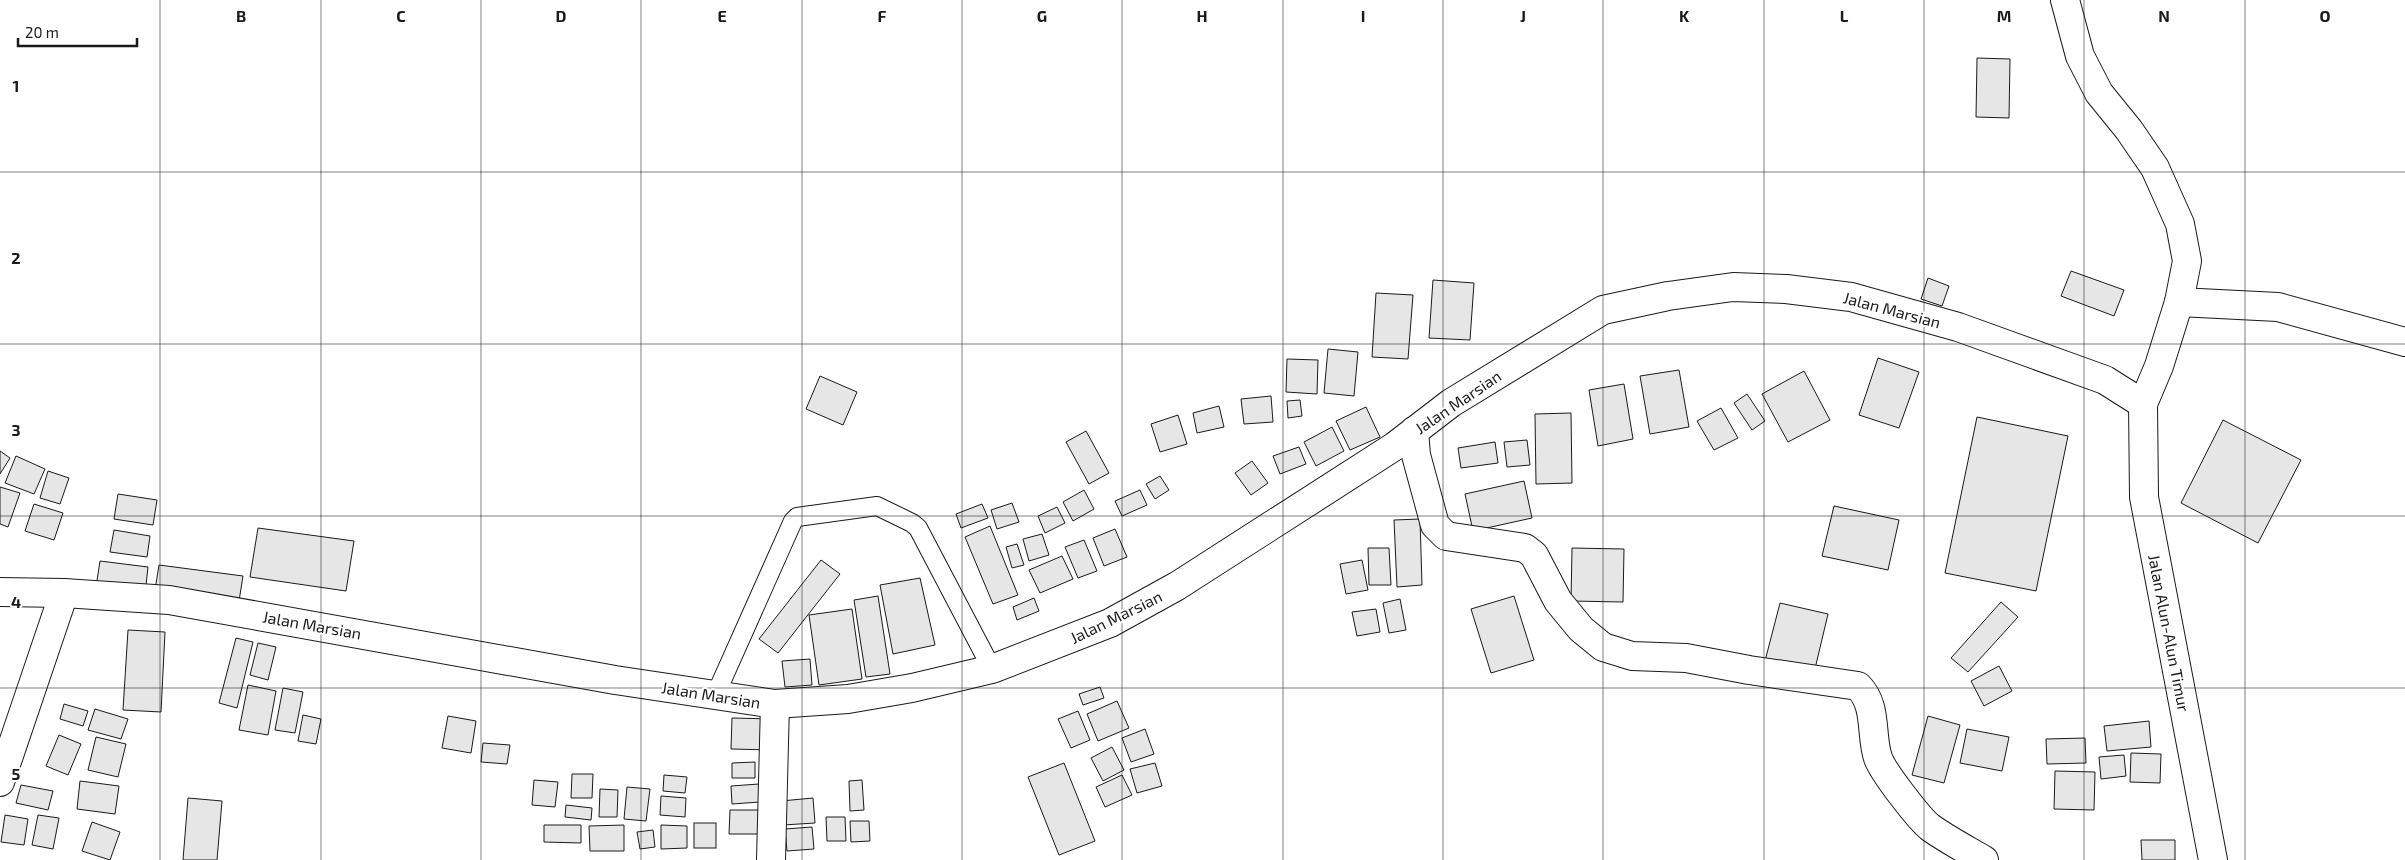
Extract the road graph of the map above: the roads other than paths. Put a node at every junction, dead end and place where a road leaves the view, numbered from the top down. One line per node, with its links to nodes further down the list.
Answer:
1 (2065, 0): 2 (street)
2 (2178, 302): 3 (street); 4 (street)
3 (2405, 342)
4 (2143, 404): 5 (street, Jalan Marsian); 14 (street, Jalan Alun-Alun Timur)
5 (1414, 431): 8 (street, Jalan Marsian); 13 (street)
6 (0, 592): 7 (street, Jalan Marsian)
7 (64, 593): 9 (street, Jalan Marsian); 11 (street)
8 (992, 669): 9 (lane); 10 (street, Jalan Marsian)
9 (715, 696): 10 (street, Jalan Marsian)
10 (775, 704): 12 (street)
11 (0, 782)
12 (771, 860)
13 (1984, 860)
14 (2213, 860)

